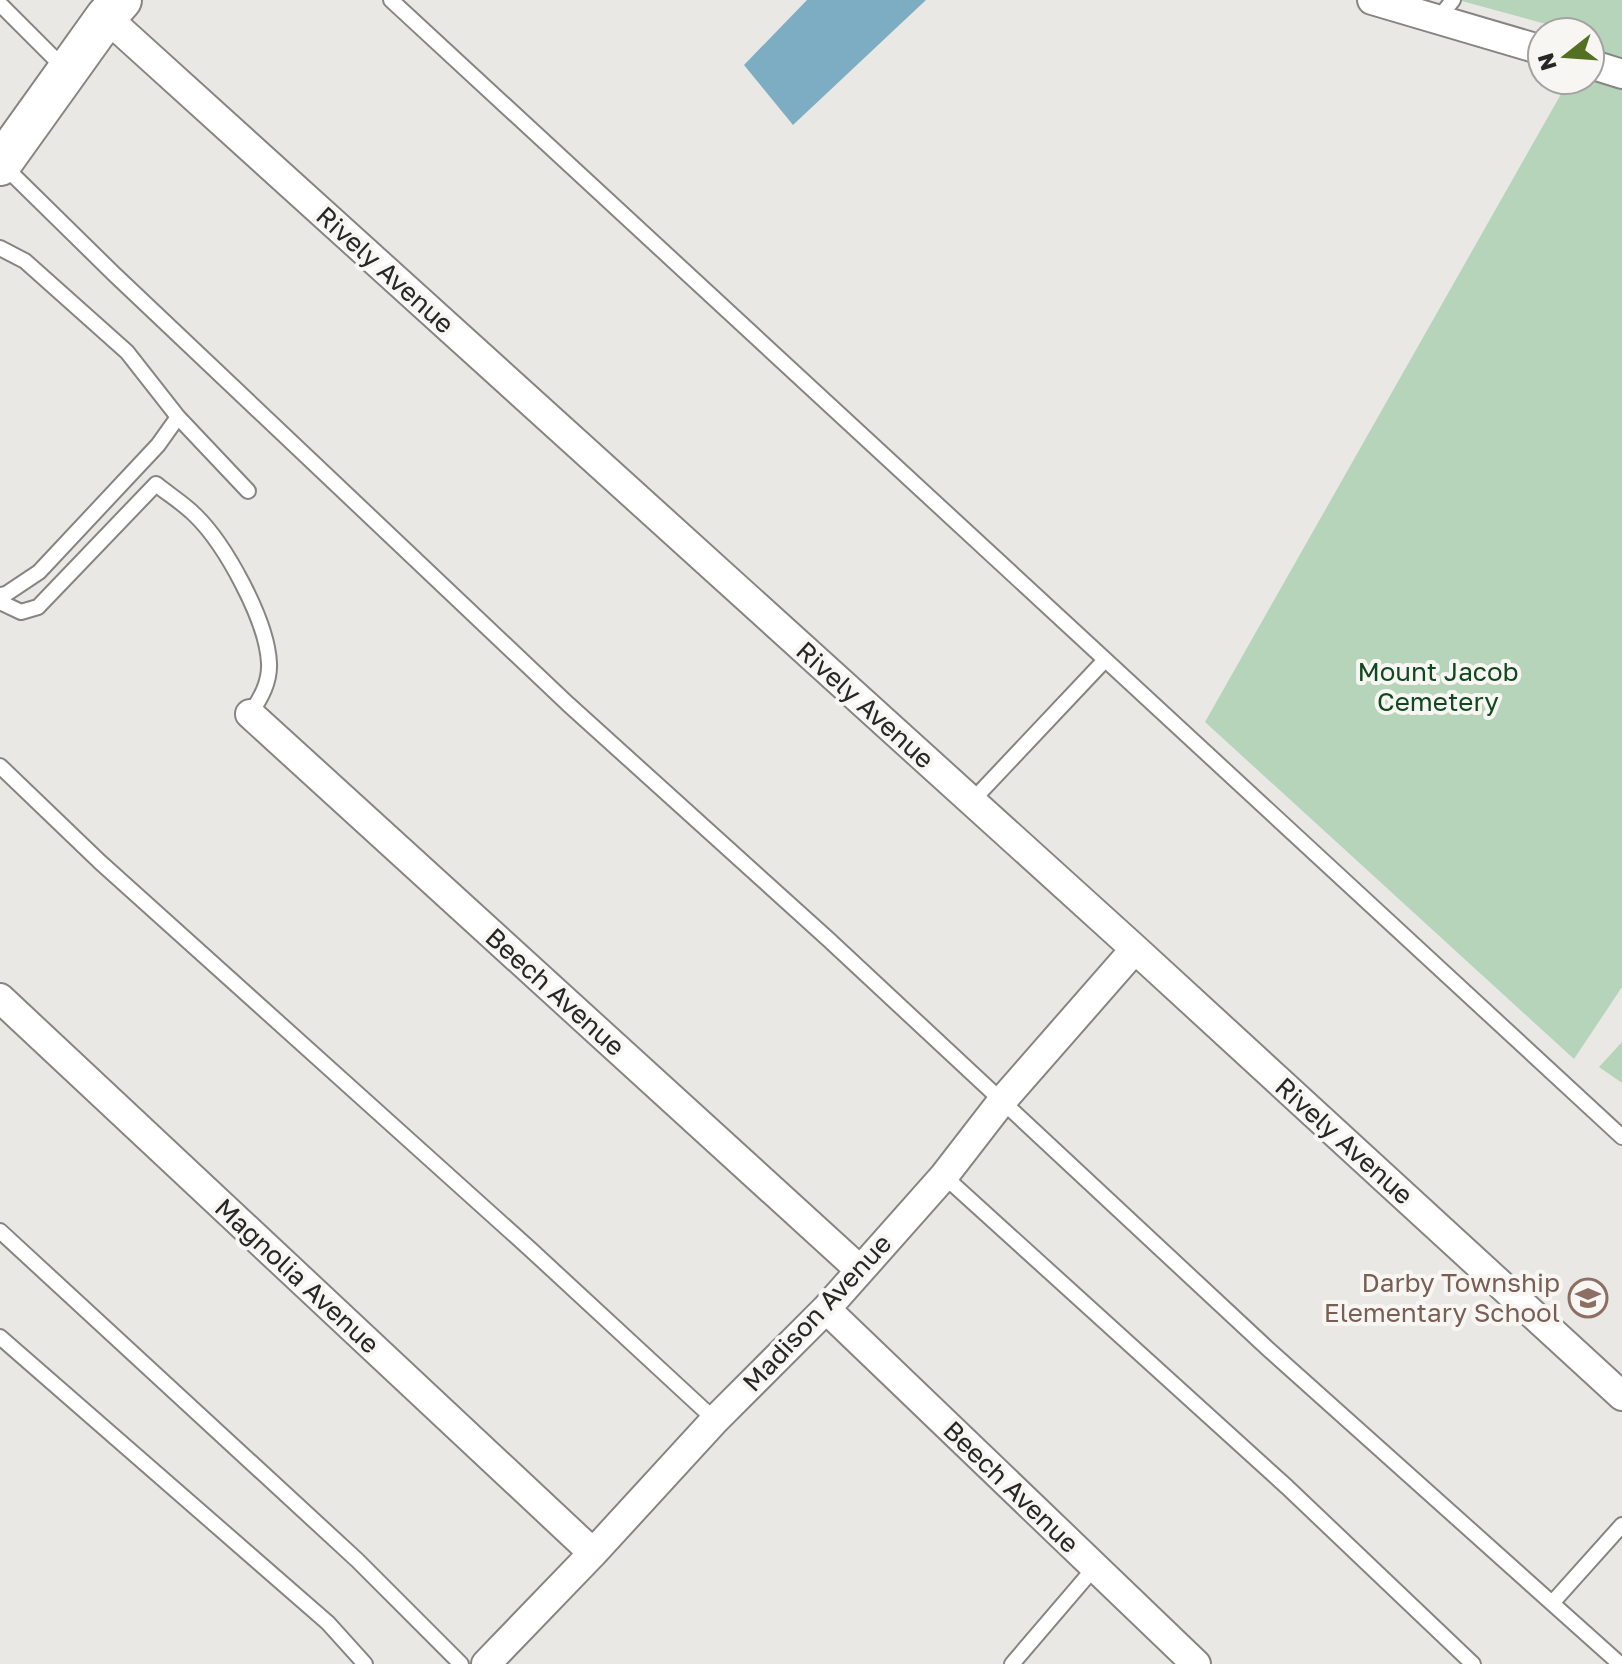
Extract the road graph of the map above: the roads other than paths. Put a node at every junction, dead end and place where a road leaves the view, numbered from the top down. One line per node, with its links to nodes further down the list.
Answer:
1 (391, 0): 14 (lane)
2 (1372, 0): 5 (street)
3 (0, 4): 7 (lane)
4 (114, 8): 7 (main road); 17 (street, Rively Avenue)
5 (1445, 10): 6 (street)
6 (1526, 43)
7 (67, 71): 8 (main road)
8 (0, 164): 20 (lane)
9 (0, 248): 10 (lane)
10 (178, 417): 11 (lane); 12 (lane)
11 (248, 491)
12 (0, 595)
13 (0, 602): 15 (lane)
14 (1105, 660): 17 (lane); 21 (lane)
15 (250, 714): 24 (street, Beech Avenue)
16 (0, 766): 28 (lane)
17 (971, 802): 18 (street, Rively Avenue)
18 (1135, 949): 20 (street, Madison Avenue); 27 (street, Rively Avenue)
19 (0, 998): 30 (street, Magnolia Avenue)
20 (1002, 1101): 22 (street, Madison Avenue); 32 (lane)
21 (1622, 1137)
22 (944, 1176): 24 (street, Madison Avenue); 38 (lane)
23 (0, 1231): 34 (lane)
24 (860, 1270): 25 (street, Madison Avenue)
25 (826, 1309): 28 (street, Madison Avenue); 31 (street, Beech Avenue)
26 (0, 1337): 33 (lane)
27 (1622, 1396)
28 (715, 1420): 30 (street, Madison Avenue)
29 (1622, 1525): 32 (lane)
30 (593, 1553): 35 (street, Madison Avenue)
31 (1095, 1567): 36 (lane); 37 (street, Beech Avenue)
32 (1553, 1602): 39 (lane)
33 (365, 1664)
34 (461, 1664)
35 (486, 1664)
36 (1012, 1664)
37 (1196, 1664)
38 (1473, 1664)
39 (1620, 1664)

